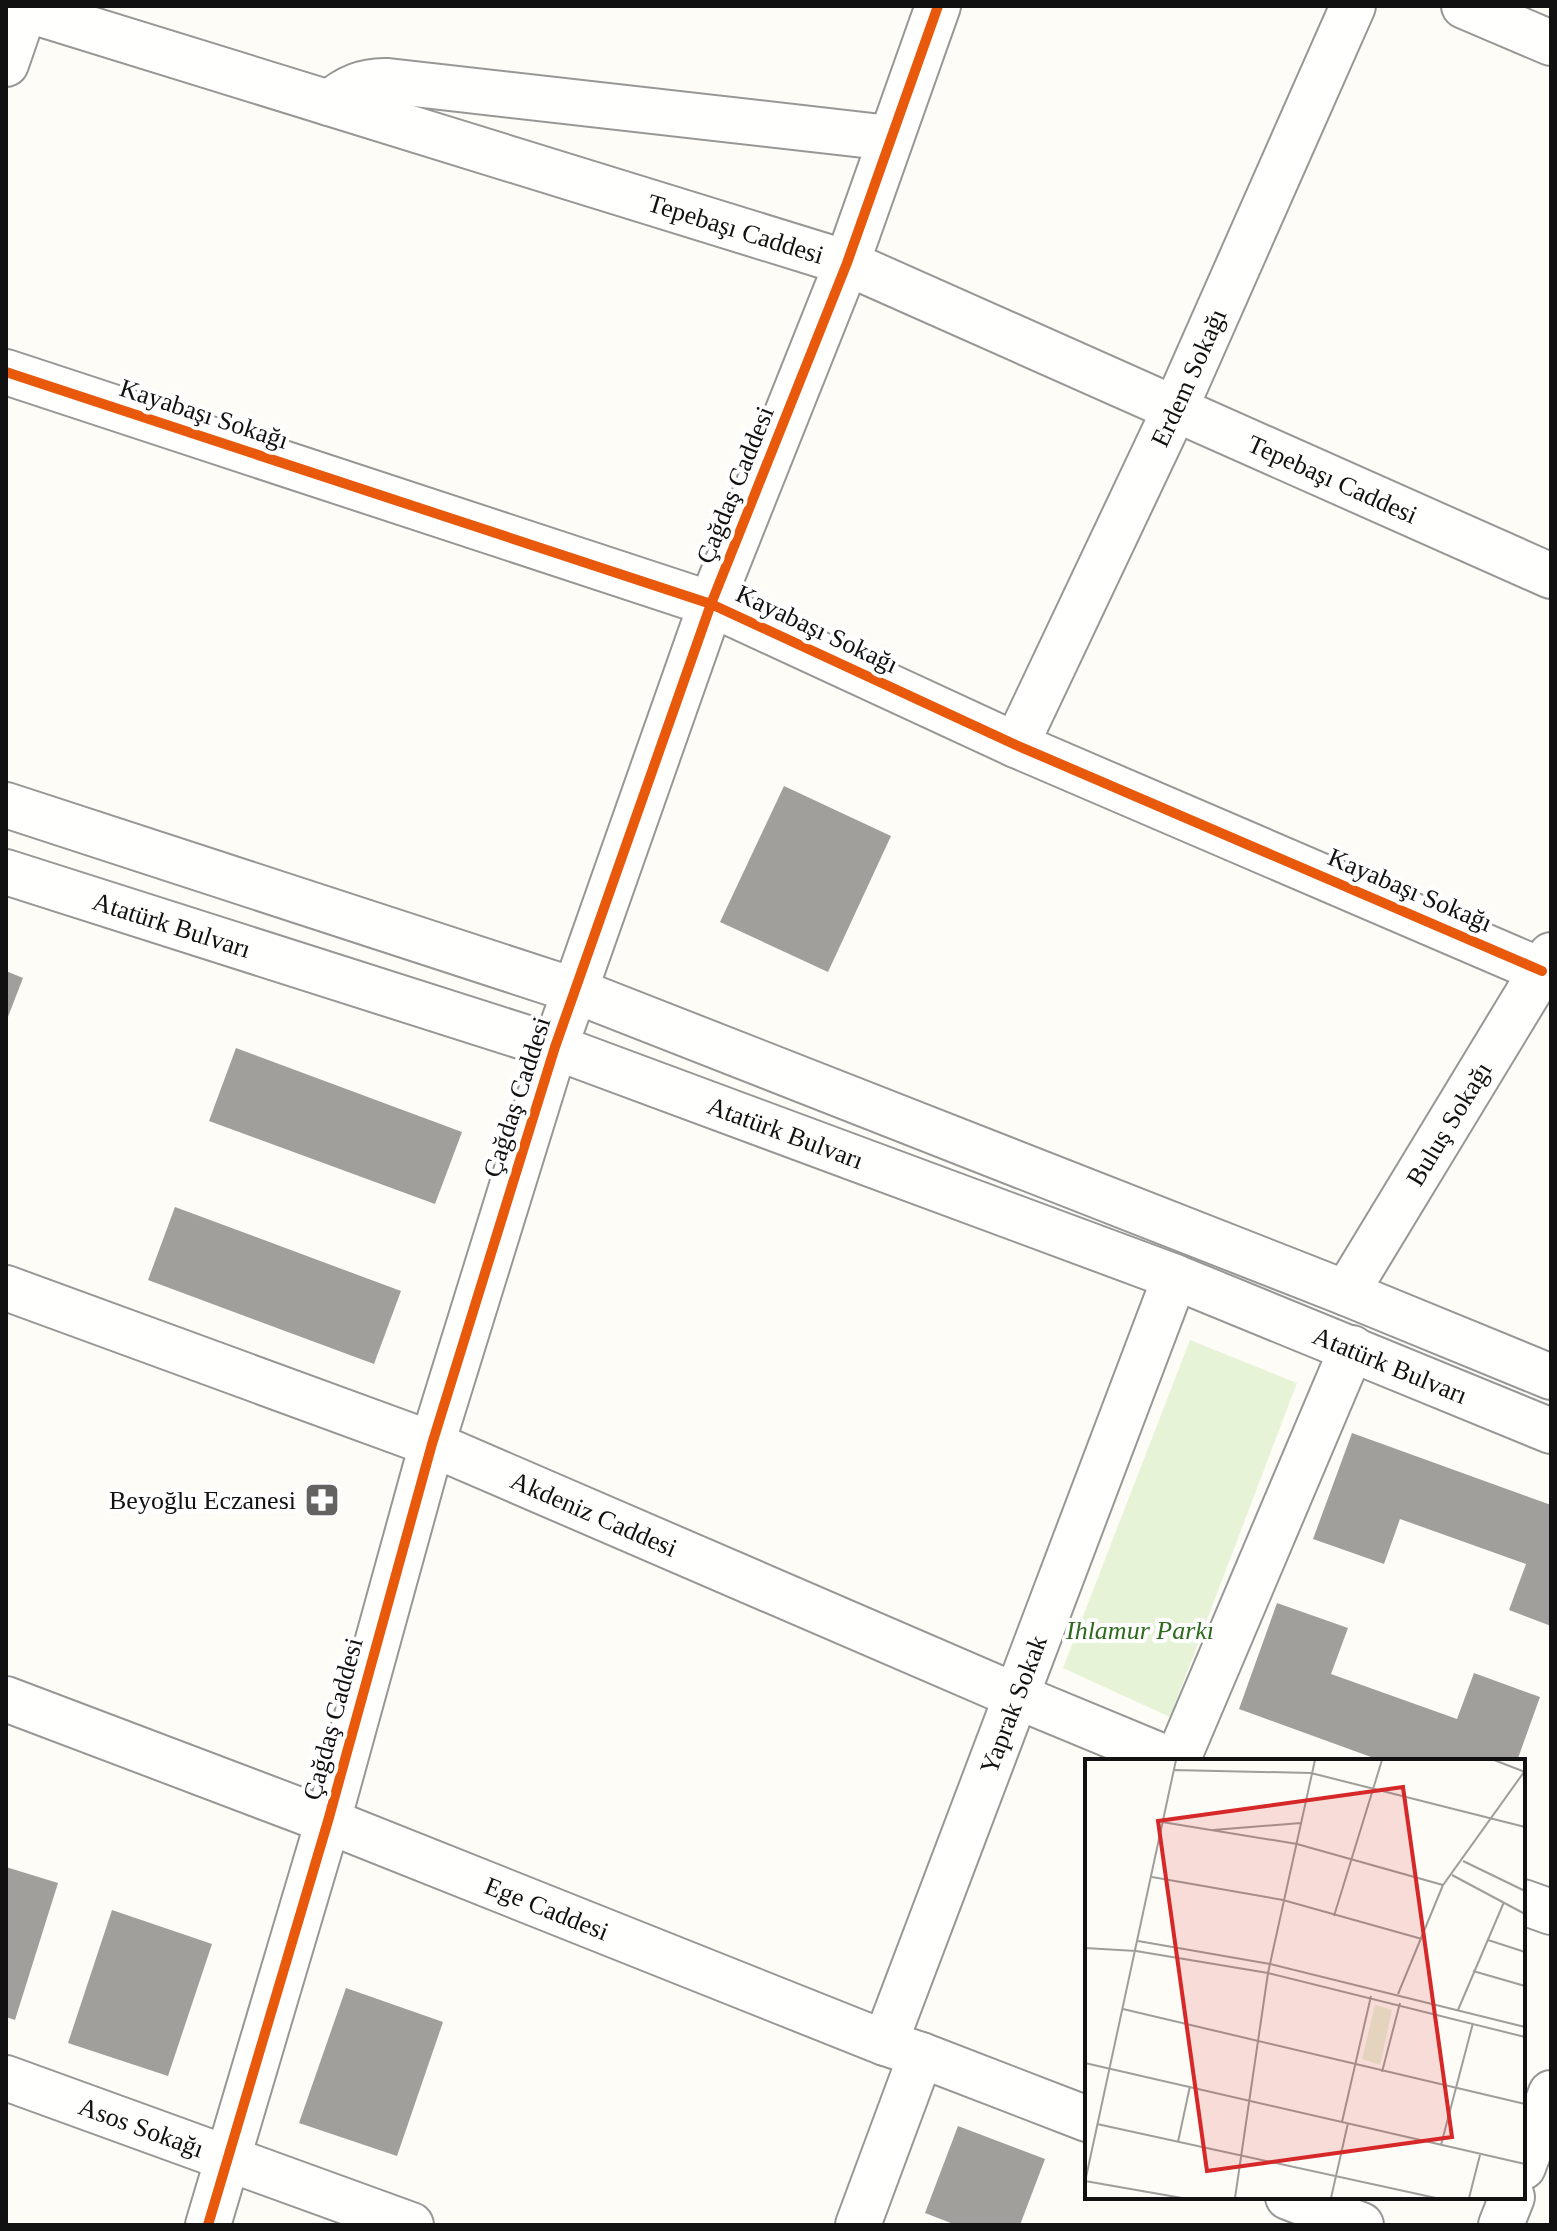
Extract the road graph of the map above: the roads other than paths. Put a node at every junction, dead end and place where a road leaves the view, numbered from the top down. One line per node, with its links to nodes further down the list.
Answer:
1 (938, 6): 8 (street, Çağdaş Caddesi)
2 (1353, 6): 11 (street, Erdem Sokağı)
3 (1464, 6): 5 (street)
4 (25, 7): 6 (street); 7 (street, Tepebaşı Caddesi)
5 (1551, 43)
6 (6, 64)
7 (329, 103): 8 (street); 9 (street, Tepebaşı Caddesi)
8 (890, 138): 9 (street, Çağdaş Caddesi)
9 (847, 263): 11 (street, Tepebaşı Caddesi); 13 (street, Çağdaş Caddesi)
10 (6, 372): 13 (street, Kayabaşı Sokağı)
11 (1175, 409): 12 (street, Tepebaşı Caddesi); 14 (street, Erdem Sokağı)
12 (1551, 576)
13 (711, 604): 14 (street, Kayabaşı Sokağı); 18 (street, Çağdaş Caddesi)
14 (1016, 745): 17 (street, Kayabaşı Sokağı)
15 (6, 805): 18 (street)
16 (6, 872): 19 (street, Atatürk Bulvarı)
17 (1546, 963): 22 (street, Buluş Sokağı)
18 (576, 991): 19 (street, Çağdaş Caddesi); 22 (street)
19 (555, 1047): 20 (street, Atatürk Bulvarı); 26 (street, Çağdaş Caddesi)
20 (1175, 1277): 23 (street, Atatürk Bulvarı); 27 (street, Yaprak Sokak)
21 (6, 1288): 26 (street, Akdeniz Caddesi)
22 (1346, 1293): 24 (street)
23 (1352, 1348): 25 (street, Atatürk Bulvarı); 30 (street)
24 (1551, 1377)
25 (1551, 1431)
26 (432, 1444): 27 (street, Akdeniz Caddesi); 31 (street, Çağdaş Caddesi)
27 (1016, 1696): 29 (street, Akdeniz Caddesi); 34 (street, Yaprak Sokak)
28 (6, 1699): 31 (street, Ege Caddesi)
29 (1170, 1759)
30 (1176, 1759)
31 (328, 1821): 34 (street, Ege Caddesi); 38 (street, Çağdaş Caddesi)
32 (1525, 1903): 33 (street)
33 (1551, 1912)
34 (903, 2049): 37 (street, Ege Caddesi); 44 (street, Yaprak Sokak)
35 (6, 2078): 38 (street, Asos Sokağı)
36 (1551, 2093): 39 (street)
37 (1085, 2118)
38 (228, 2159): 42 (street, Çağdaş Caddesi); 43 (street, Asos Sokağı)
39 (1525, 2162)
40 (1293, 2199): 45 (street)
41 (1511, 2199): 46 (street)
42 (208, 2225)
43 (411, 2225)
44 (858, 2225)
45 (1361, 2225)
46 (1501, 2225)

